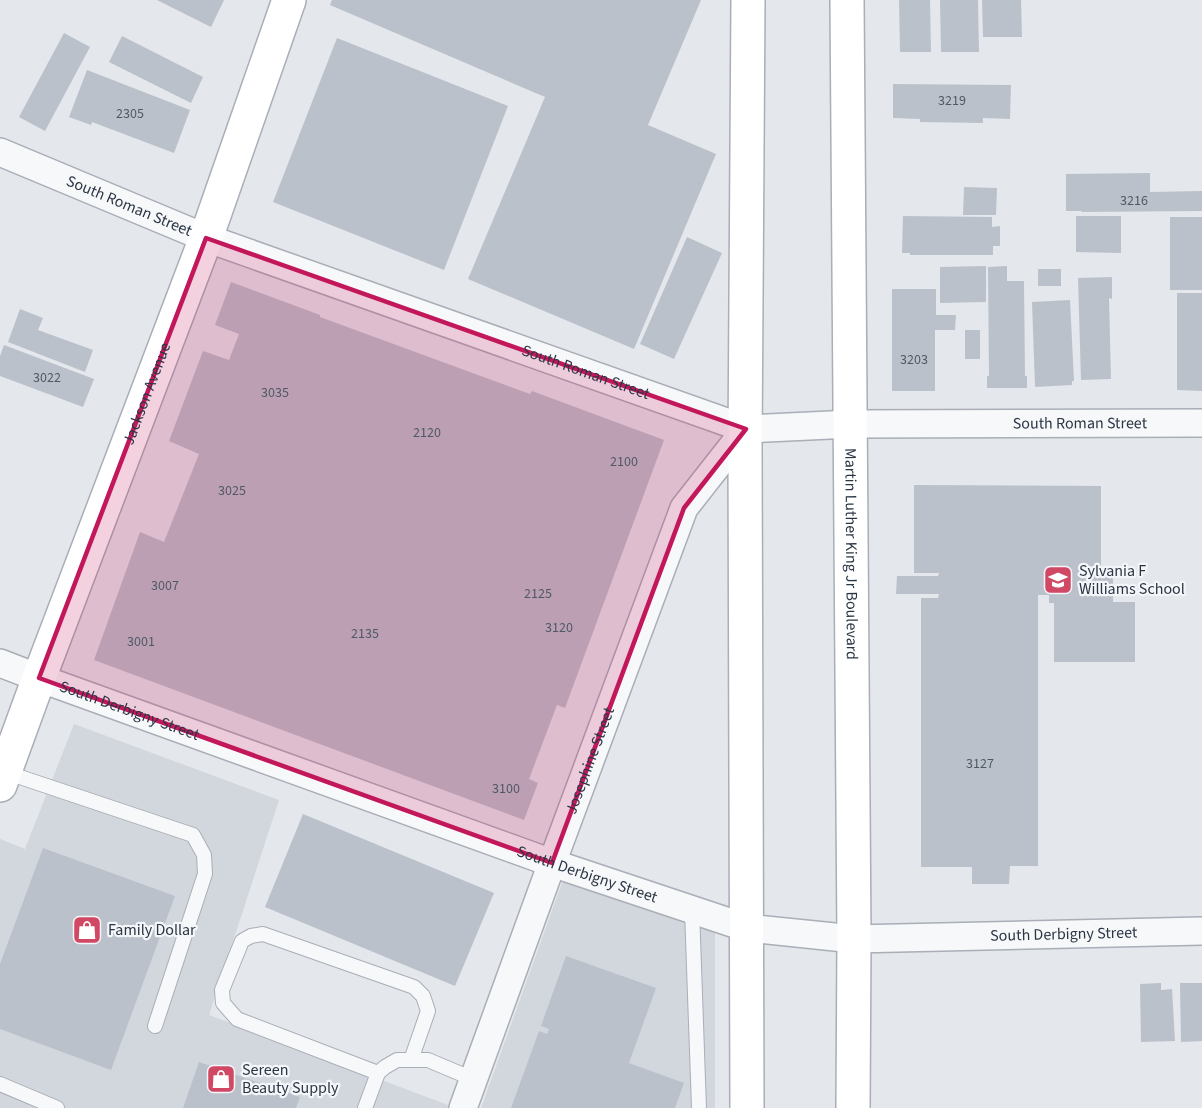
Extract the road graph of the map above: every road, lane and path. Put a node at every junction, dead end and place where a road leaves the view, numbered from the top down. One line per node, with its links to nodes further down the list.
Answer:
1 (289, 0): 5 (street, Jackson Avenue)
2 (748, 0): 8 (street)
3 (847, 0): 7 (street, Martin Luther King Jr Boulevard)
4 (0, 152): 5 (street, South Roman Street)
5 (206, 238): 8 (street, South Roman Street); 10 (street, Jackson Avenue)
6 (1202, 423): 7 (street, South Roman Street)
7 (851, 424): 8 (street, South Roman Street); 16 (street, Martin Luther King Jr Boulevard)
8 (746, 429): 12 (street, Josephine Street); 14 (street)
9 (0, 663): 10 (street, South Derbigny Street)
10 (39, 678): 11 (street, Jackson Avenue); 12 (street, South Derbigny Street)
11 (2, 779): 17 (lane)
12 (552, 863): 13 (street, South Derbigny Street); 20 (street, Josephine Street)
13 (692, 910): 14 (street, South Derbigny Street); 25 (lane)
14 (747, 928): 16 (street, South Derbigny Street); 26 (street)
15 (1202, 931): 16 (street, South Derbigny Street)
16 (854, 939): 27 (street, Martin Luther King Jr Boulevard)
17 (155, 1026)
18 (411, 1060): 19 (lane); 19 (lane); 20 (lane)
19 (378, 1073): 23 (lane)
20 (473, 1079): 24 (street, Josephine Street)
21 (0, 1084): 22 (lane)
22 (57, 1108)
23 (365, 1108)
24 (463, 1108)
25 (699, 1108)
26 (747, 1108)
27 (853, 1108)

